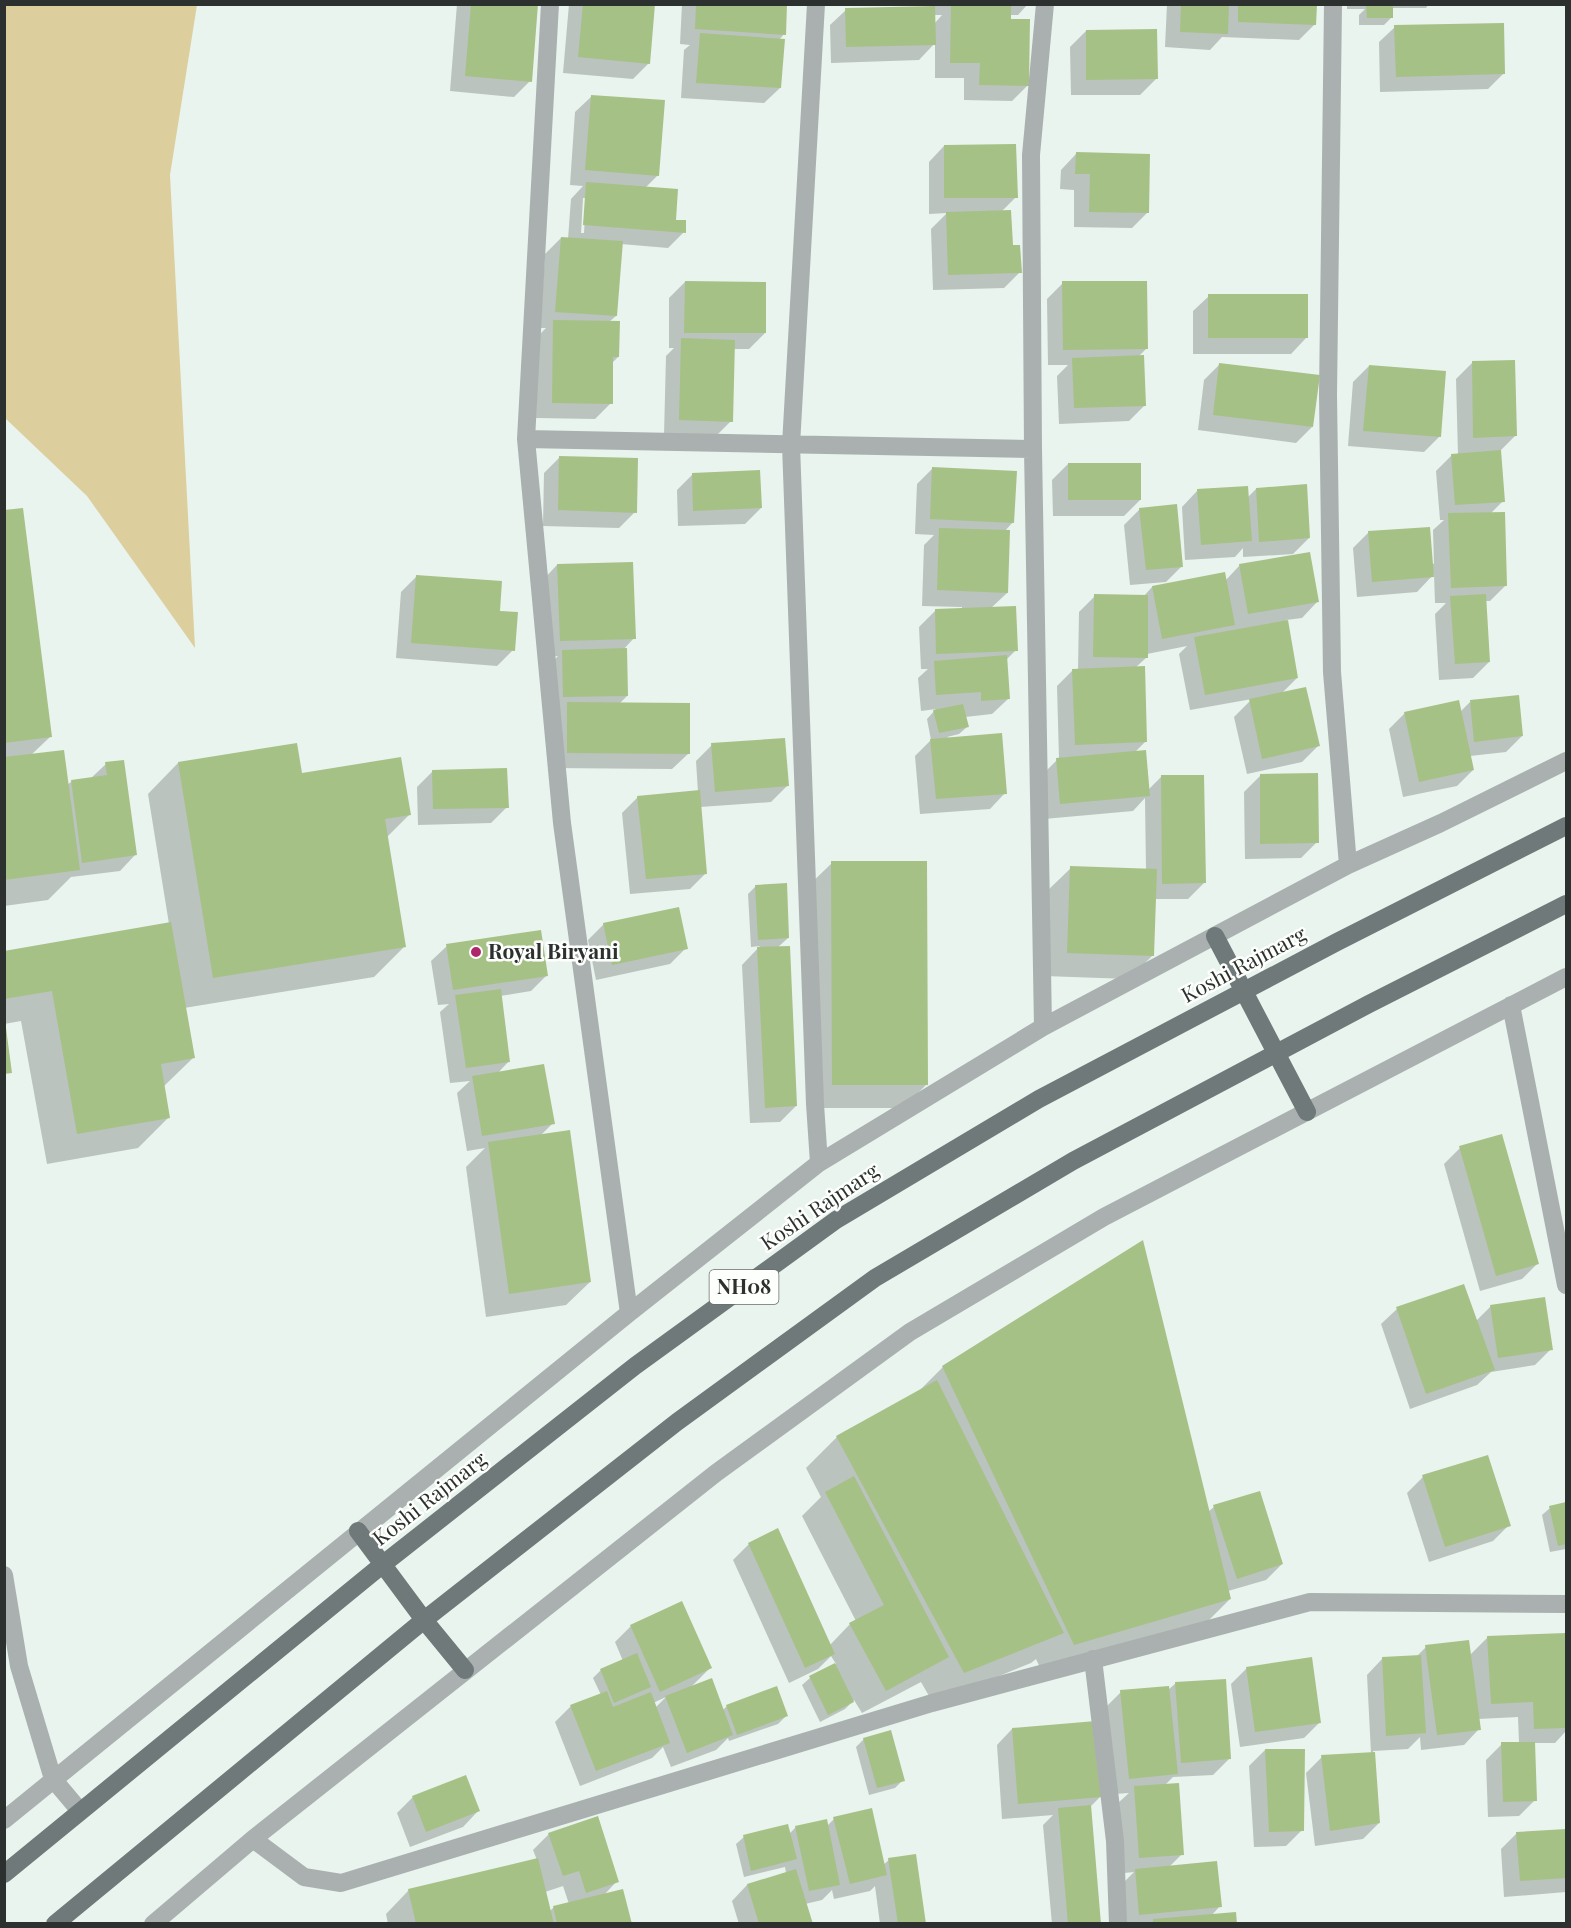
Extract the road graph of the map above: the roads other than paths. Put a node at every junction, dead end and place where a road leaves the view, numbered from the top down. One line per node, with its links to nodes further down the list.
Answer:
1 (550, 4): 5 (street)
2 (816, 4): 6 (street)
3 (1045, 4): 7 (street)
4 (1333, 4): 10 (street)
5 (526, 439): 6 (street); 21 (street)
6 (791, 445): 7 (street); 19 (street)
7 (1033, 449): 16 (street)
8 (1566, 761): 10 (street)
9 (1566, 826): 14 (main road, Koshi Rajmarg / NH08)
10 (1348, 865): 12 (street)
11 (1566, 904): 17 (main road)
12 (1215, 936): 14 (main road); 16 (street)
13 (1566, 977): 15 (street)
14 (1242, 992): 17 (main road); 23 (main road, Koshi Rajmarg / NH08)
15 (1510, 1005): 18 (street); 20 (street)
16 (1044, 1027): 19 (street)
17 (1275, 1054): 18 (main road); 26 (main road)
18 (1307, 1112): 28 (street)
19 (819, 1162): 21 (street)
20 (1566, 1285)
21 (629, 1313): 22 (street)
22 (358, 1531): 23 (main road); 29 (street)
23 (382, 1565): 26 (main road); 30 (main road, Koshi Rajmarg / NH08)
24 (4, 1575): 29 (street)
25 (1566, 1604): 27 (street)
26 (424, 1620): 28 (main road); 34 (main road)
27 (1093, 1659): 32 (street); 36 (street)
28 (465, 1670): 32 (street)
29 (53, 1779): 30 (street); 31 (street)
30 (80, 1811): 33 (main road, Koshi Rajmarg / NH08)
31 (4, 1820)
32 (253, 1839): 35 (street)
33 (4, 1874)
34 (55, 1923)
35 (156, 1923)
36 (1118, 1923)

